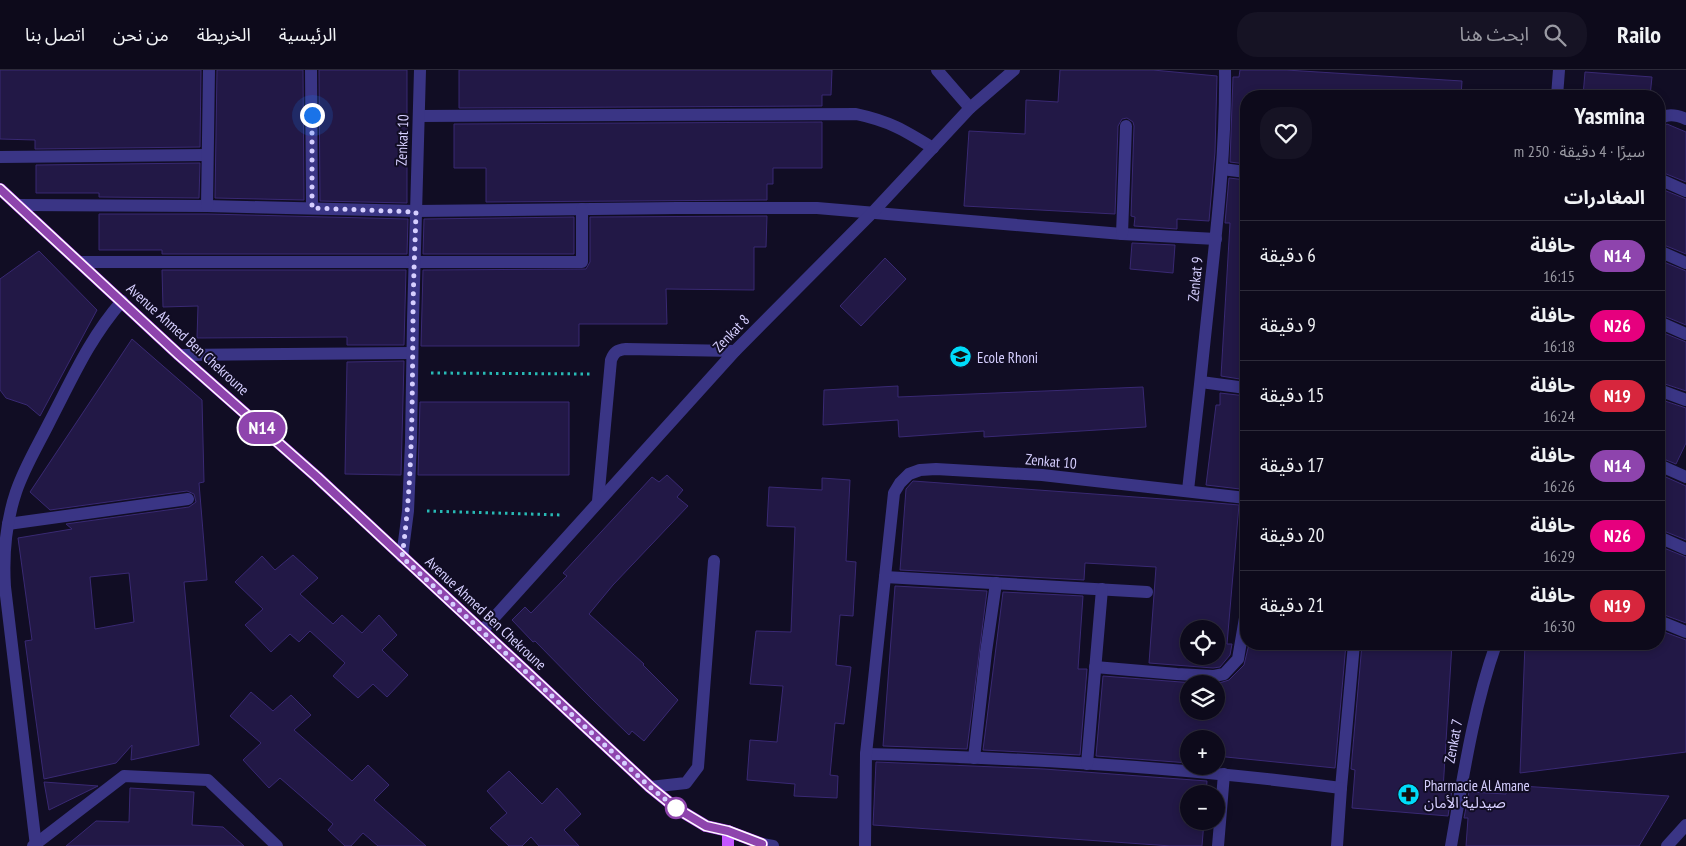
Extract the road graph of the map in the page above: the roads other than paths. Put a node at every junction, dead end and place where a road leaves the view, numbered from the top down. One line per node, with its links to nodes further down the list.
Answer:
1 (209, 70): 15 (street)
2 (311, 70): 24 (street)
3 (420, 70): 10 (street, Zenkat 10)
4 (937, 70): 9 (street)
5 (1014, 70): 9 (street, Zenkat 8)
6 (1225, 70): 17 (street, Zenkat 9)
7 (1559, 70): 8 (street)
8 (1557, 90)
9 (970, 108): 14 (street, Zenkat 8)
10 (419, 116): 14 (street); 26 (street, Zenkat 10)
11 (1665, 116): 12 (street)
12 (1686, 119)
13 (1126, 126): 28 (street)
14 (933, 148): 27 (street, Zenkat 8)
15 (207, 155): 16 (street); 23 (street)
16 (0, 157)
17 (1222, 170): 18 (street); 29 (street, Zenkat 9)
18 (1240, 172)
19 (1665, 182): 21 (street)
20 (0, 189): 22 (main road, Avenue Ahmed Ben Chekroune)
21 (1686, 191)
22 (18, 205): 23 (street); 31 (main road, Avenue Ahmed Ben Chekroune)
23 (207, 206): 24 (street)
24 (312, 208): 26 (street)
25 (582, 210): 26 (street); 27 (street); 32 (street)
26 (416, 212): 32 (street, Zenkat 10)
27 (873, 212): 28 (street); 37 (street, Zenkat 8)
28 (1122, 234): 29 (street)
29 (1216, 239): 40 (street, Zenkat 9)
30 (1665, 254): 33 (street)
31 (79, 262): 32 (street); 34 (main road, Avenue Ahmed Ben Chekroune)
32 (414, 263): 38 (street, Zenkat 10)
33 (1686, 263)
34 (122, 301): 39 (main road, Avenue Ahmed Ben Chekroune); 50 (street)
35 (1665, 325): 36 (street)
36 (1686, 334)
37 (735, 351): 49 (street, Zenkat 8); 49 (street)
38 (412, 353): 39 (street); 53 (street, Zenkat 10)
39 (179, 355): 53 (main road, Avenue Ahmed Ben Chekroune)
40 (1201, 382): 41 (street); 46 (street, Zenkat 9)
41 (1240, 387)
42 (1665, 392): 43 (street)
43 (1686, 400)
44 (1665, 468): 45 (street)
45 (1686, 477)
46 (1188, 490): 47 (street, Zenkat 10); 55 (street, Zenkat 10)
47 (1240, 497)
48 (188, 499): 50 (street)
49 (598, 501): 60 (street, Zenkat 8)
50 (8, 524): 62 (street)
51 (1665, 540): 52 (street)
52 (1686, 549)
53 (402, 557): 60 (main road, Avenue Ahmed Ben Chekroune)
54 (714, 561): 73 (street)
55 (885, 577): 56 (street); 67 (street, Zenkat 10)
56 (996, 584): 57 (street); 68 (street)
57 (1102, 589): 58 (street); 66 (street)
58 (1147, 592)
59 (1665, 623): 61 (street)
60 (482, 631): 73 (main road, Avenue Ahmed Ben Chekroune)
61 (1686, 632)
62 (5, 636): 77 (street)
63 (1240, 650): 66 (street)
64 (1353, 650): 74 (street)
65 (1494, 650): 84 (street, Zenkat 7)
66 (1095, 667): 69 (street)
67 (866, 754): 68 (street); 81 (street, Zenkat 10)
68 (974, 758): 69 (street)
69 (1087, 764): 70 (street)
70 (1180, 771)
71 (1225, 774): 74 (street)
72 (1224, 775): 82 (street)
73 (650, 787): 76 (main road, Avenue Ahmed Ben Chekroune)
74 (1341, 788): 83 (street)
75 (1686, 825): 85 (street)
76 (728, 831): 78 (main road, Avenue Ahmed Ben Chekroune); 80 (main road)
77 (35, 845): 79 (street)
78 (765, 845)
79 (277, 846)
80 (728, 846)
81 (865, 846)
82 (1218, 846)
83 (1337, 846)
84 (1451, 846)
85 (1667, 846)

